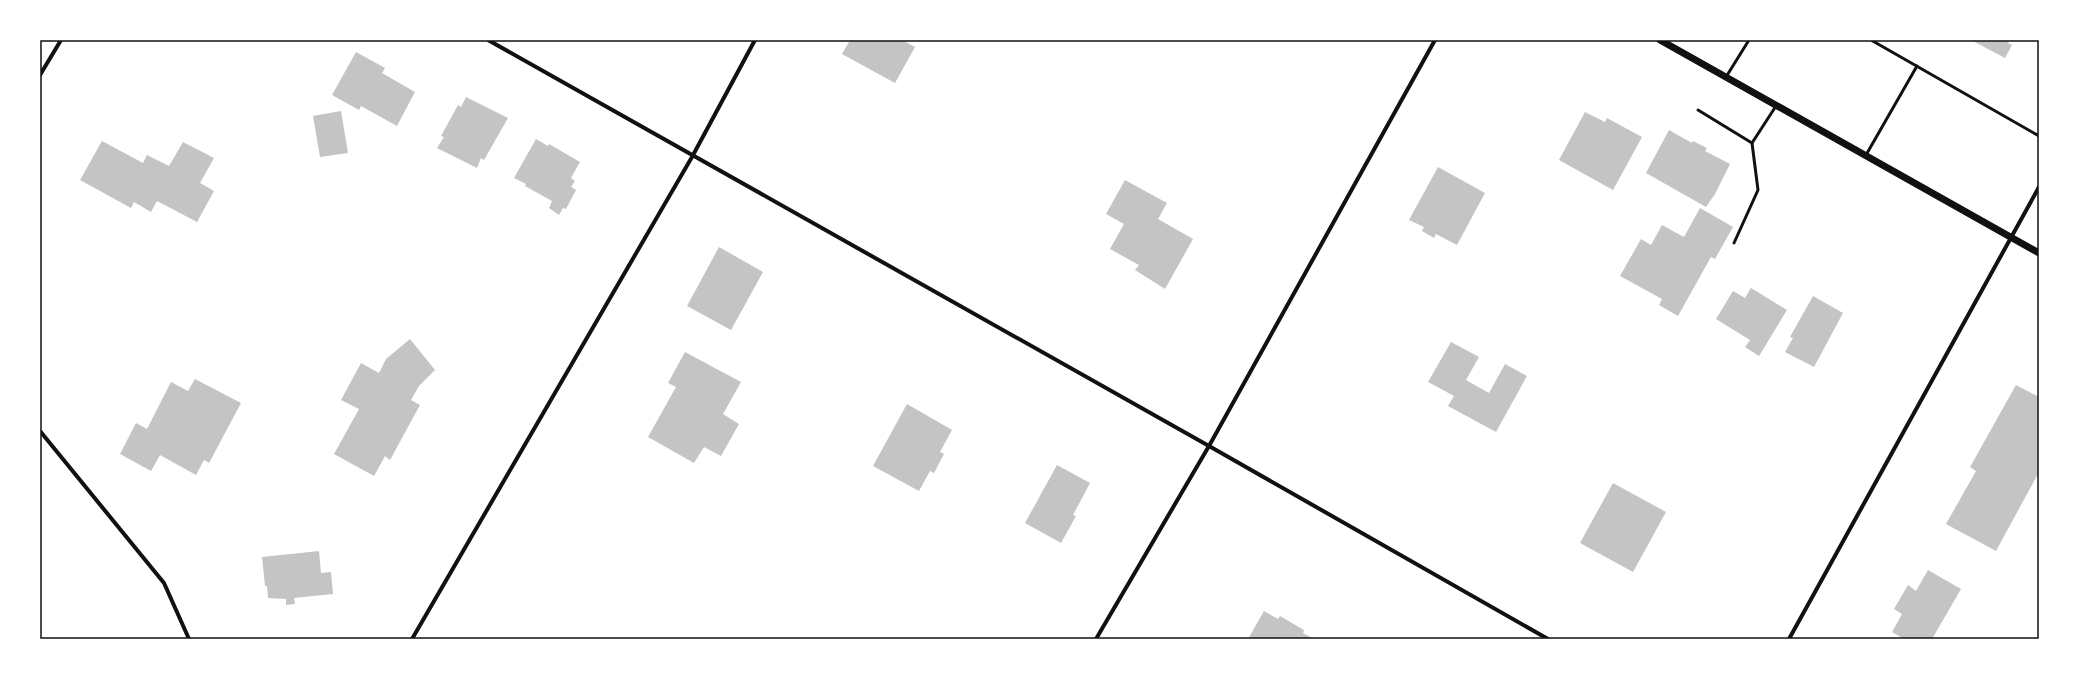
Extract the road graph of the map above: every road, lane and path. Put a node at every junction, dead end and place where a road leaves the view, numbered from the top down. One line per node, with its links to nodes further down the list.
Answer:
1 (61, 40): 9 (street)
2 (488, 40): 16 (street)
3 (755, 40): 16 (street)
4 (1435, 40): 22 (street)
5 (1660, 40): 10 (street)
6 (1749, 40): 10 (lane)
7 (1872, 40): 8 (lane)
8 (1917, 66): 13 (lane); 15 (lane)
9 (40, 75)
10 (1726, 77): 11 (street)
11 (1776, 106): 14 (lane); 15 (street)
12 (1698, 110): 14 (lane)
13 (2039, 136)
14 (1752, 143): 19 (lane)
15 (1866, 155): 18 (street)
16 (692, 157): 22 (street); 24 (street)
17 (2039, 186): 18 (street)
18 (2011, 237): 20 (street); 27 (street)
19 (1734, 243)
20 (2039, 253)
21 (40, 431): 23 (street)
22 (1209, 446): 25 (street); 26 (street)
23 (189, 639)
24 (412, 639)
25 (1096, 639)
26 (1548, 639)
27 (1789, 639)

